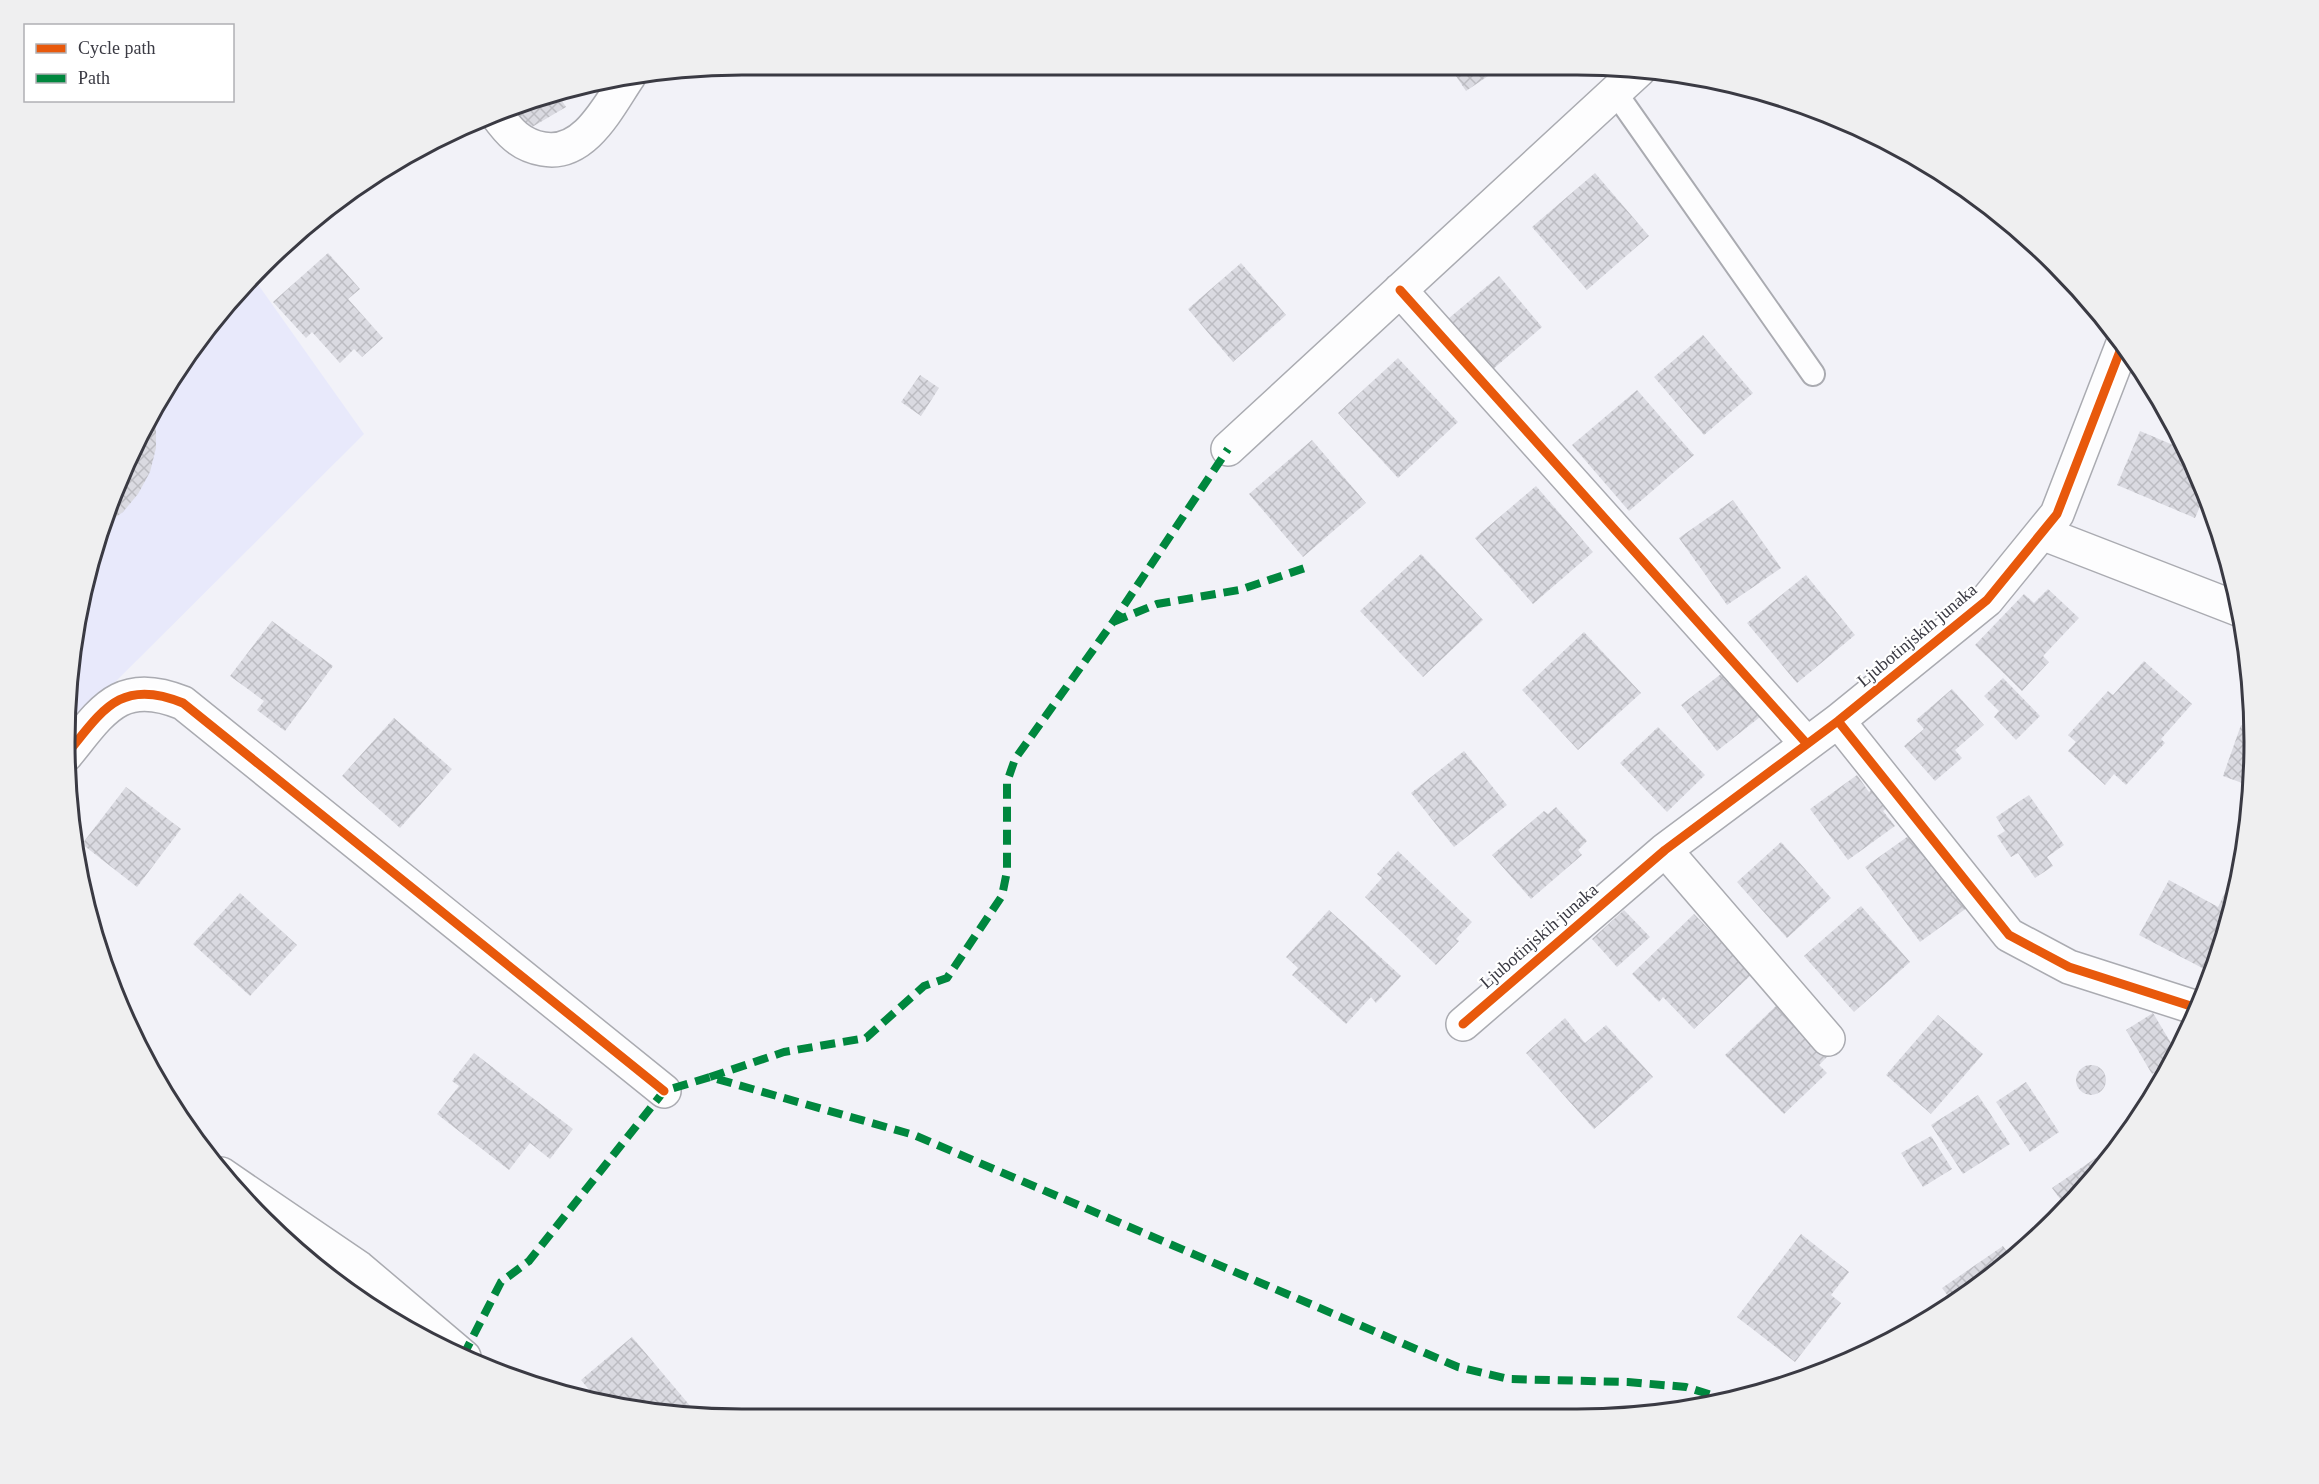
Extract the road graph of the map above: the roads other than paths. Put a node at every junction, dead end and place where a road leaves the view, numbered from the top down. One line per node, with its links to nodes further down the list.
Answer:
1 (1631, 77): 3 (street)
2 (621, 86): 4 (street)
3 (1615, 92): 5 (street); 7 (lane)
4 (501, 121)
5 (1400, 290): 8 (street); 13 (street)
6 (2119, 354): 9 (street, Ljubotinjskih junaka)
7 (1813, 375)
8 (1228, 449)
9 (2042, 533): 10 (street); 11 (street, Ljubotinjskih junaka)
10 (2230, 606)
11 (1838, 722): 13 (street, Ljubotinjskih junaka); 15 (street)
12 (75, 744): 18 (street)
13 (1807, 744): 14 (street, Ljubotinjskih junaka)
14 (1665, 850): 16 (street, Ljubotinjskih junaka); 17 (street)
15 (2189, 1005)
16 (1463, 1024)
17 (1828, 1039)
18 (664, 1091)
19 (255, 1197): 20 (street)
20 (439, 1336)

